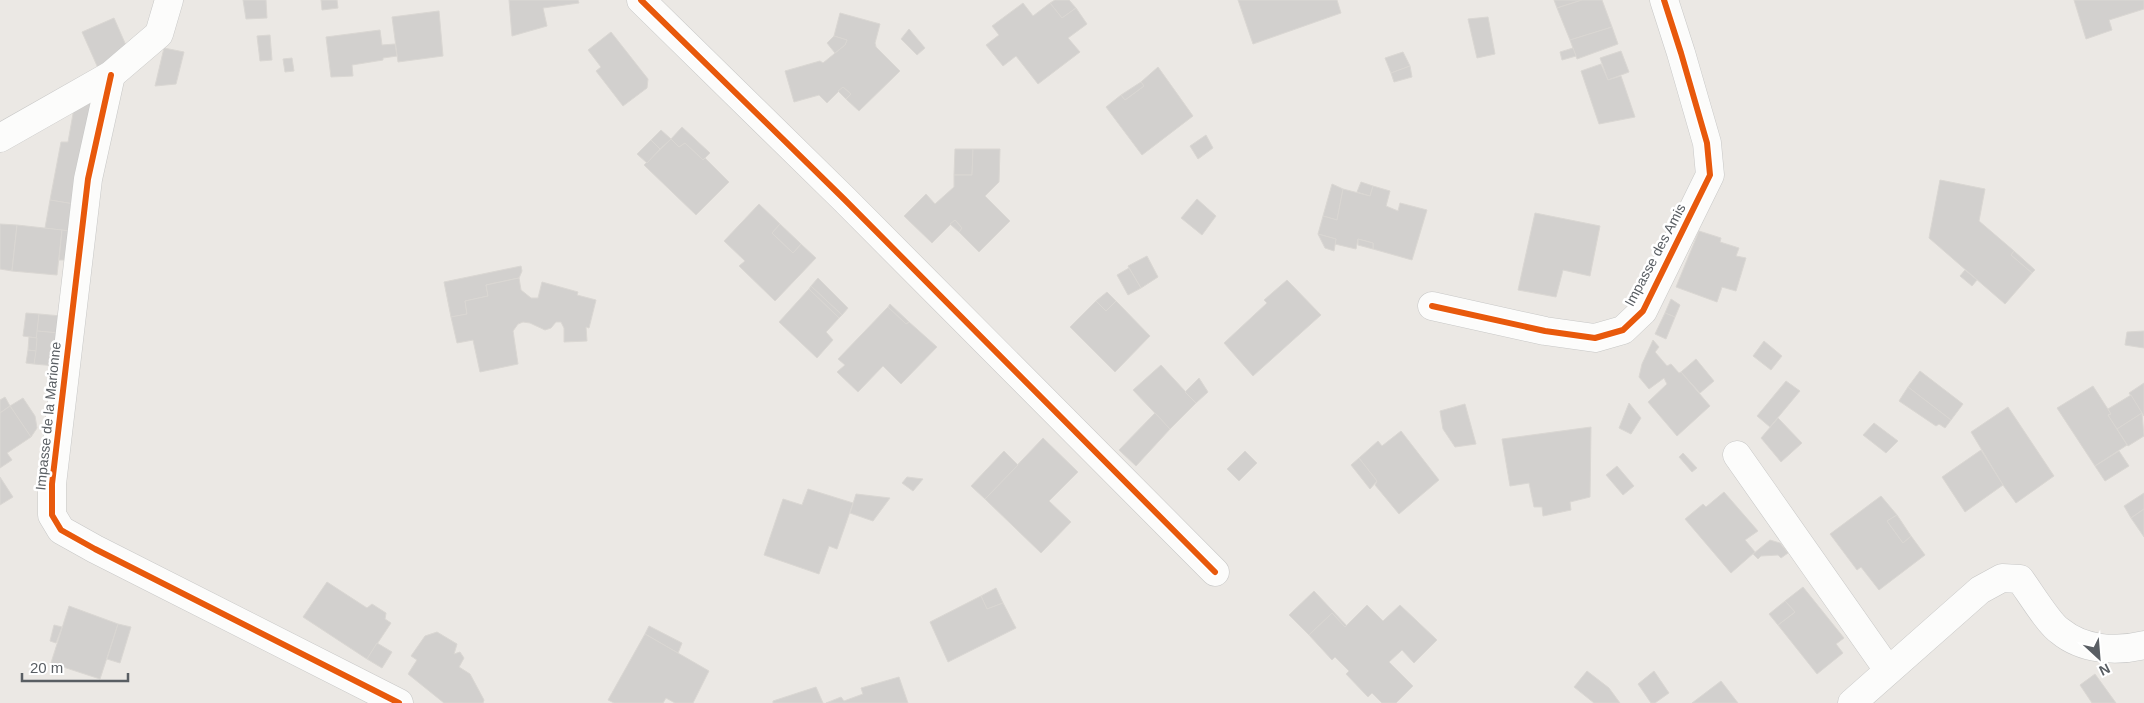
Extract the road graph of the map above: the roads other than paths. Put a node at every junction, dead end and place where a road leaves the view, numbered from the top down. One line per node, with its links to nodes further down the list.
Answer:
1 (169, 0): 4 (street)
2 (642, 0): 8 (street)
3 (1664, 0): 6 (street, Impasse des Amis)
4 (111, 75): 5 (street); 11 (street, Impasse de la Marionne)
5 (0, 138)
6 (1432, 306)
7 (1737, 455): 10 (street)
8 (1215, 572)
9 (2144, 646): 10 (street)
10 (1888, 670): 12 (street)
11 (399, 703)
12 (1852, 703)

